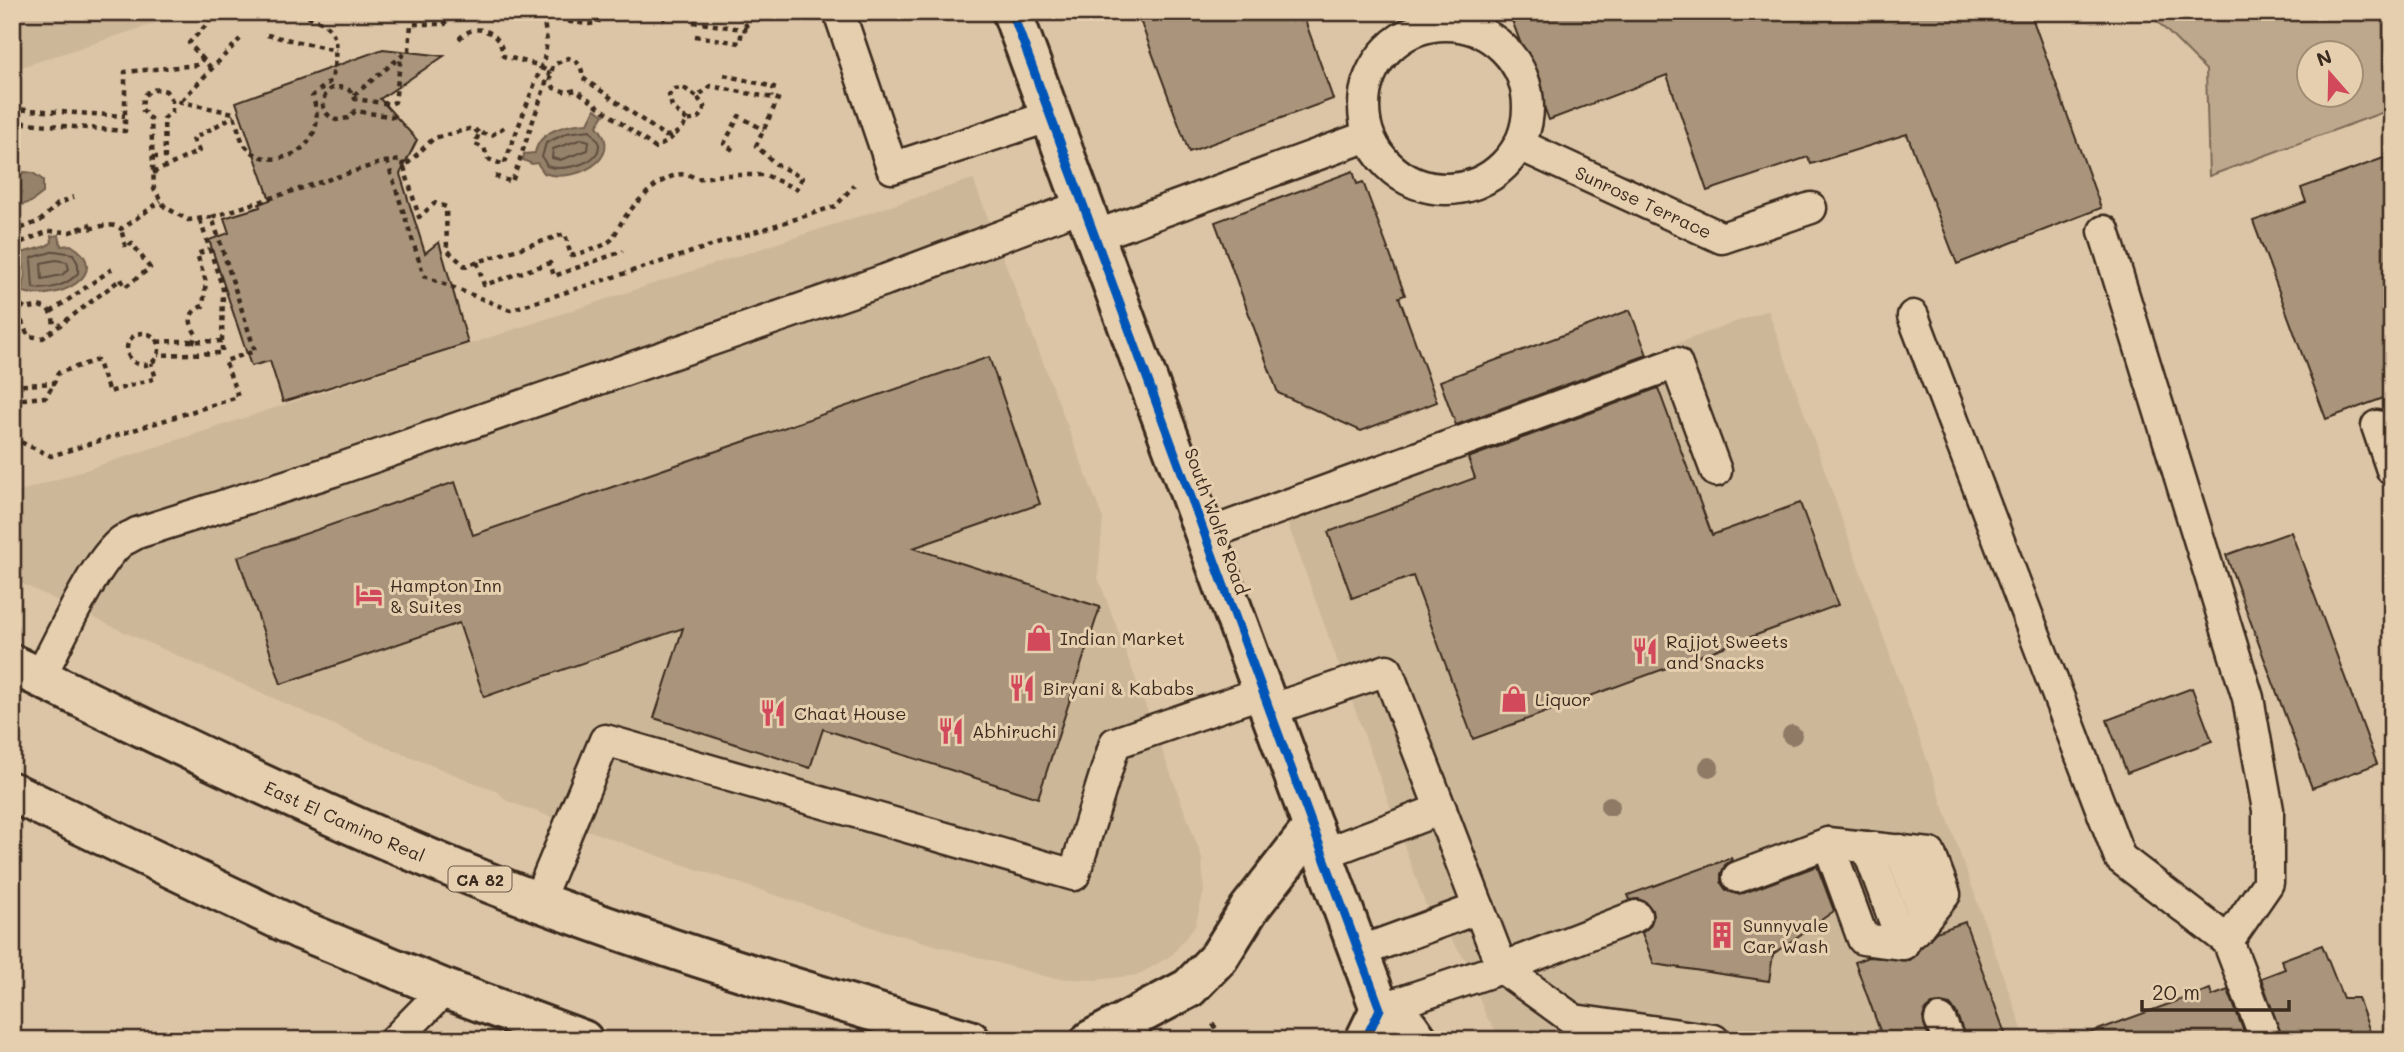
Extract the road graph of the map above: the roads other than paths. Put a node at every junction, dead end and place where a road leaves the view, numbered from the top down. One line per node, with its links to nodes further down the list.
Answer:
1 (839, 12): 3 (lane)
2 (1013, 12): 3 (main road, South Wolfe Road)
3 (1051, 117): 7 (main road, South Wolfe Road)
4 (1368, 136): 5 (lane); 5 (lane); 7 (lane)
5 (1520, 145): 6 (lane, Sunrose Terrace)
6 (1811, 208)
7 (1090, 221): 13 (main road, South Wolfe Road); 14 (lane)
8 (2104, 231): 25 (lane)
9 (1913, 316): 25 (lane)
10 (2377, 426): 11 (lane)
11 (2392, 470)
12 (1716, 471): 13 (lane)
13 (1205, 535): 15 (main road, South Wolfe Road)
14 (26, 670): 22 (main road, East El Camino Real / CA 82)
15 (1266, 701): 17 (lane); 18 (main road, South Wolfe Road); 22 (lane)
16 (12, 792): 29 (main road)
17 (1441, 809): 18 (lane); 23 (lane)
18 (1318, 840): 27 (main road, South Wolfe Road); 34 (main road)
19 (1828, 843): 20 (lane); 21 (lane); 26 (lane)
20 (1867, 847): 26 (lane); 26 (lane)
21 (1738, 877)
22 (538, 901): 33 (main road, East El Camino Real / CA 82)
23 (1479, 908): 27 (lane); 28 (lane)
24 (1636, 916): 28 (lane)
25 (2228, 941): 37 (lane)
26 (1903, 944)
27 (1359, 951): 30 (main road, South Wolfe Road)
28 (1502, 968): 30 (lane); 36 (lane)
29 (446, 989): 31 (lane); 32 (main road)
30 (1373, 1024): 35 (main road)
31 (395, 1040)
32 (583, 1040)
33 (970, 1040)
34 (1091, 1040)
35 (1418, 1040)
36 (1714, 1040)
37 (2266, 1040)

